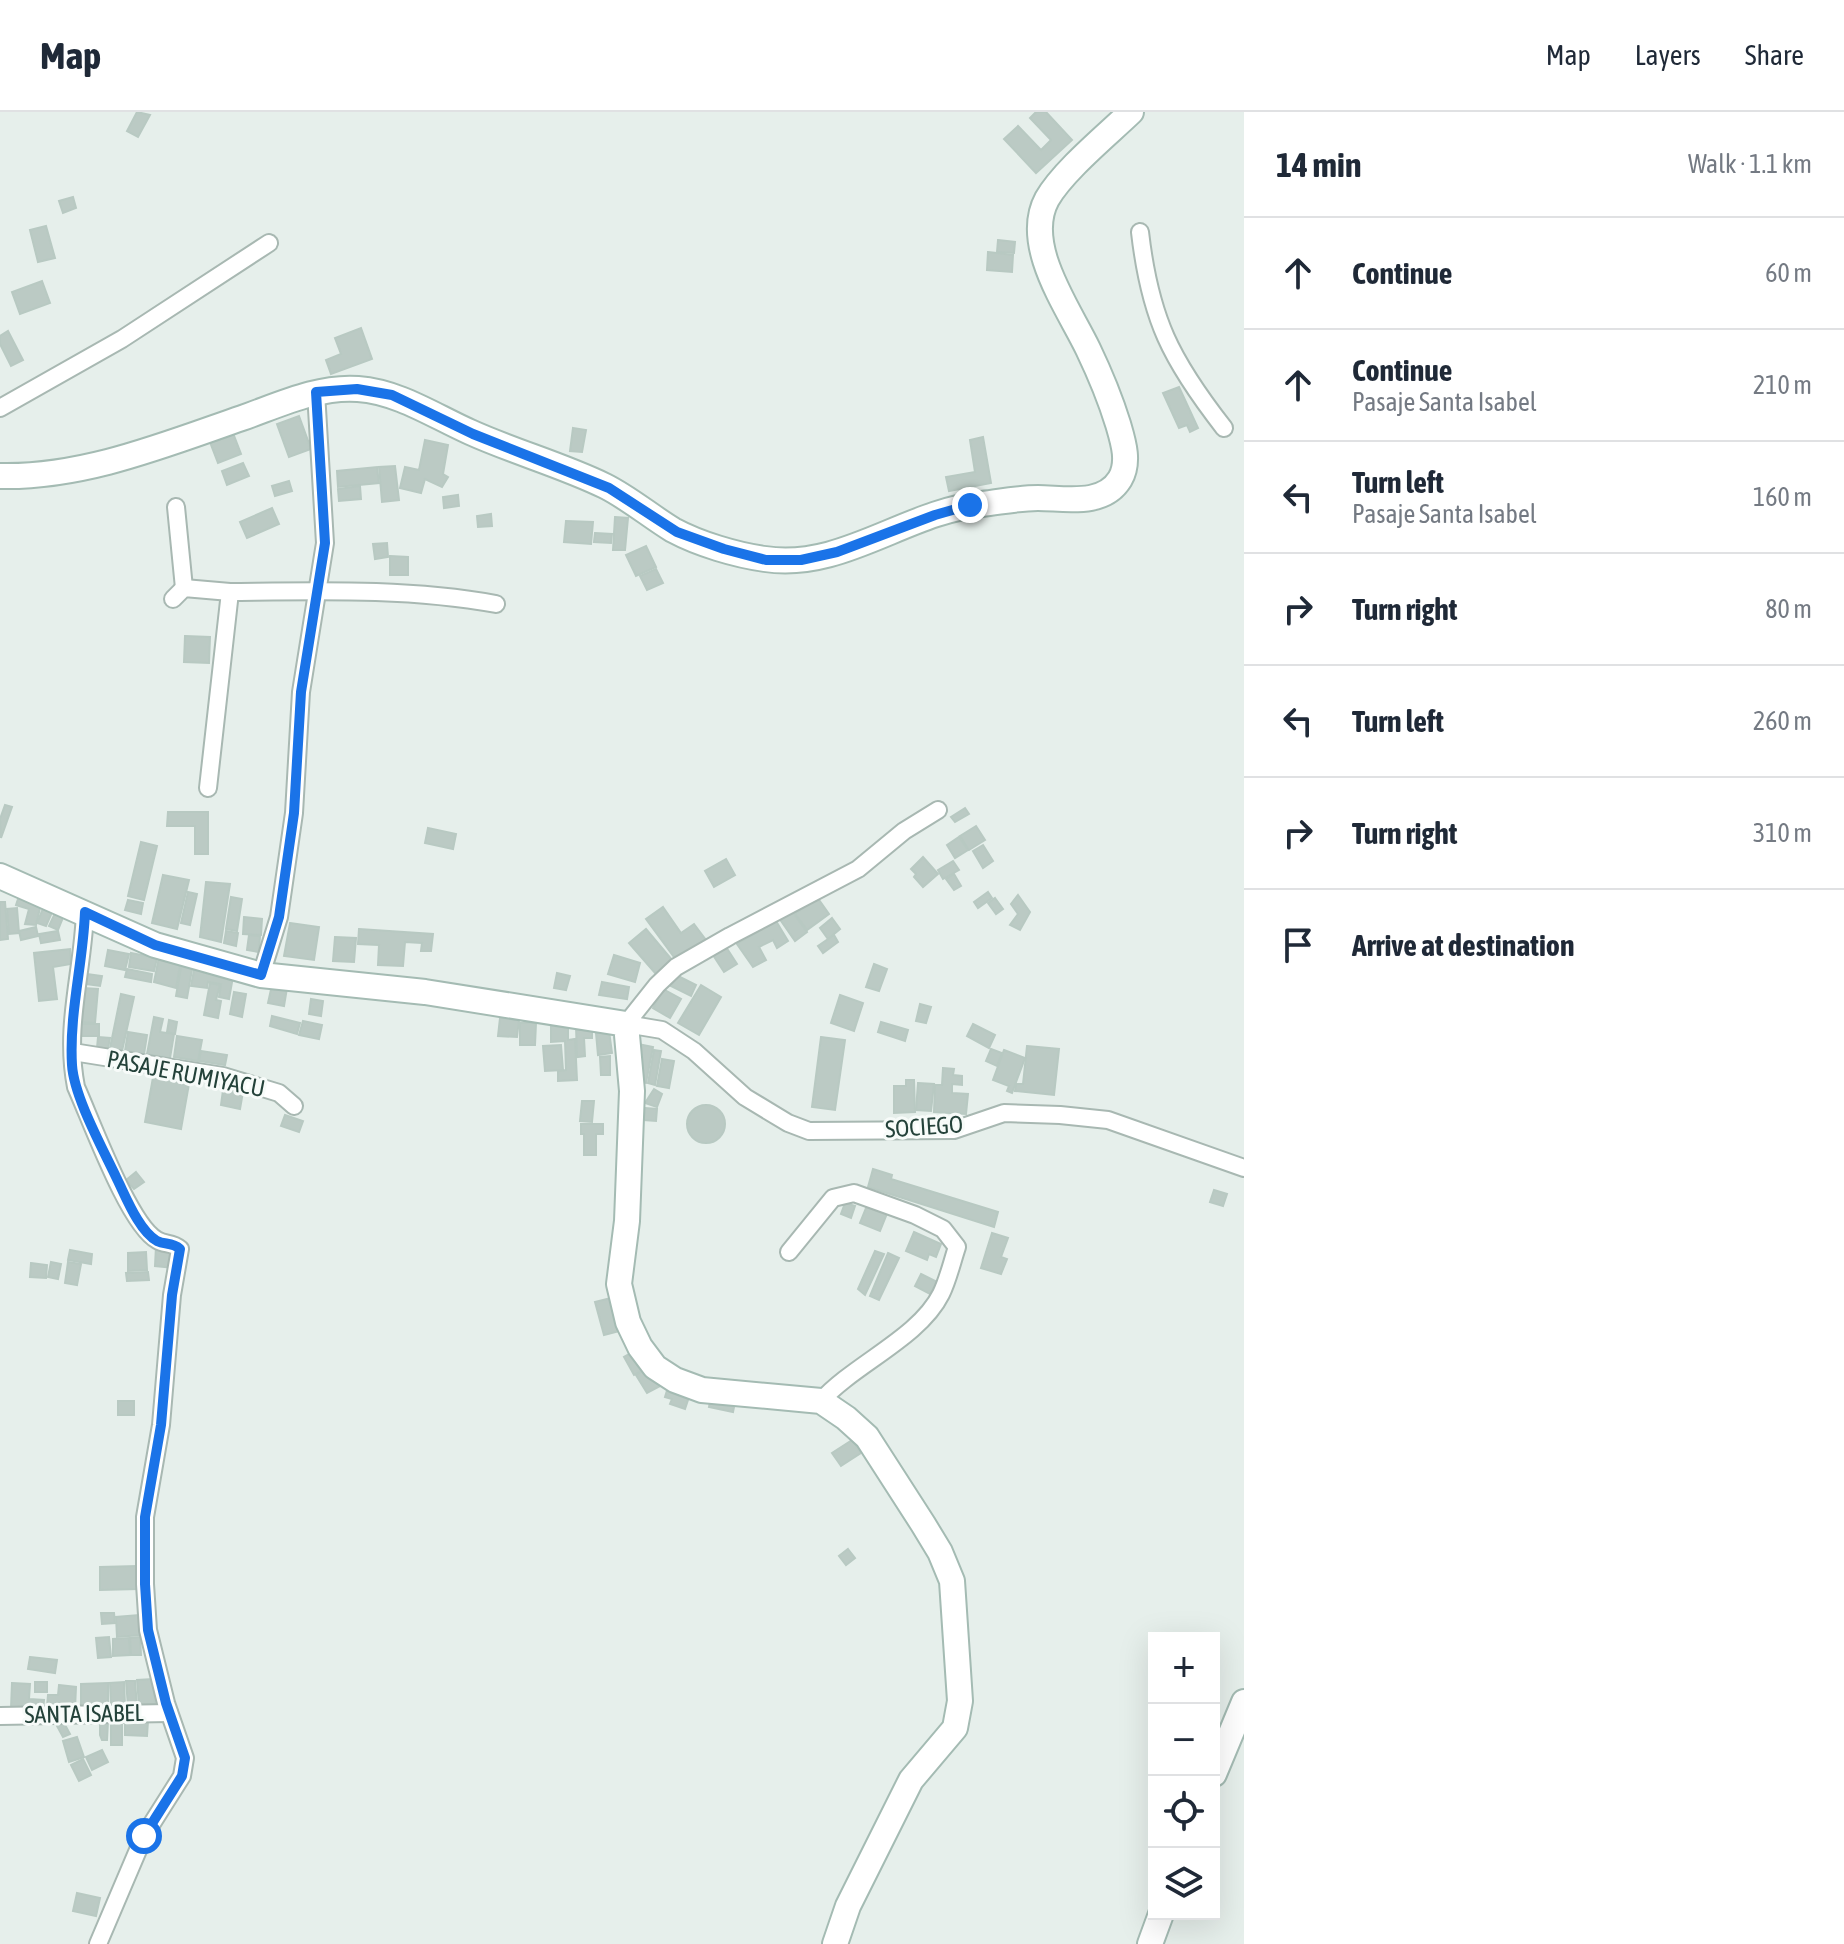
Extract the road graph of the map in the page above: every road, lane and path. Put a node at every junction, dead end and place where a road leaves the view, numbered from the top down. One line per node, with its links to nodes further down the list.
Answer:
1 (1131, 112): 4 (main road)
2 (1140, 232): 6 (street)
3 (269, 243): 5 (street)
4 (316, 392): 7 (main road); 9 (street)
5 (0, 408)
6 (1224, 428)
7 (0, 476)
8 (176, 507): 10 (street)
9 (318, 591): 10 (street); 11 (street); 16 (street)
10 (230, 592): 12 (street)
11 (496, 604)
12 (208, 788)
13 (938, 810): 17 (street)
14 (0, 876): 15 (main road)
15 (85, 912): 16 (main road); 18 (street)
16 (261, 975): 17 (main road)
17 (626, 1024): 20 (street, SOCIEGO); 22 (main road)
18 (73, 1052): 19 (street, PASAJE RUMIYACU); 24 (street)
19 (294, 1106)
20 (1244, 1168)
21 (789, 1252): 22 (street)
22 (821, 1401): 29 (main road)
23 (1244, 1702): 26 (main road)
24 (169, 1713): 25 (street, SANTA ISABEL); 28 (street)
25 (0, 1716)
26 (1220, 1760)
27 (1159, 1920): 30 (main road)
28 (98, 1944)
29 (835, 1944)
30 (1150, 1944)

